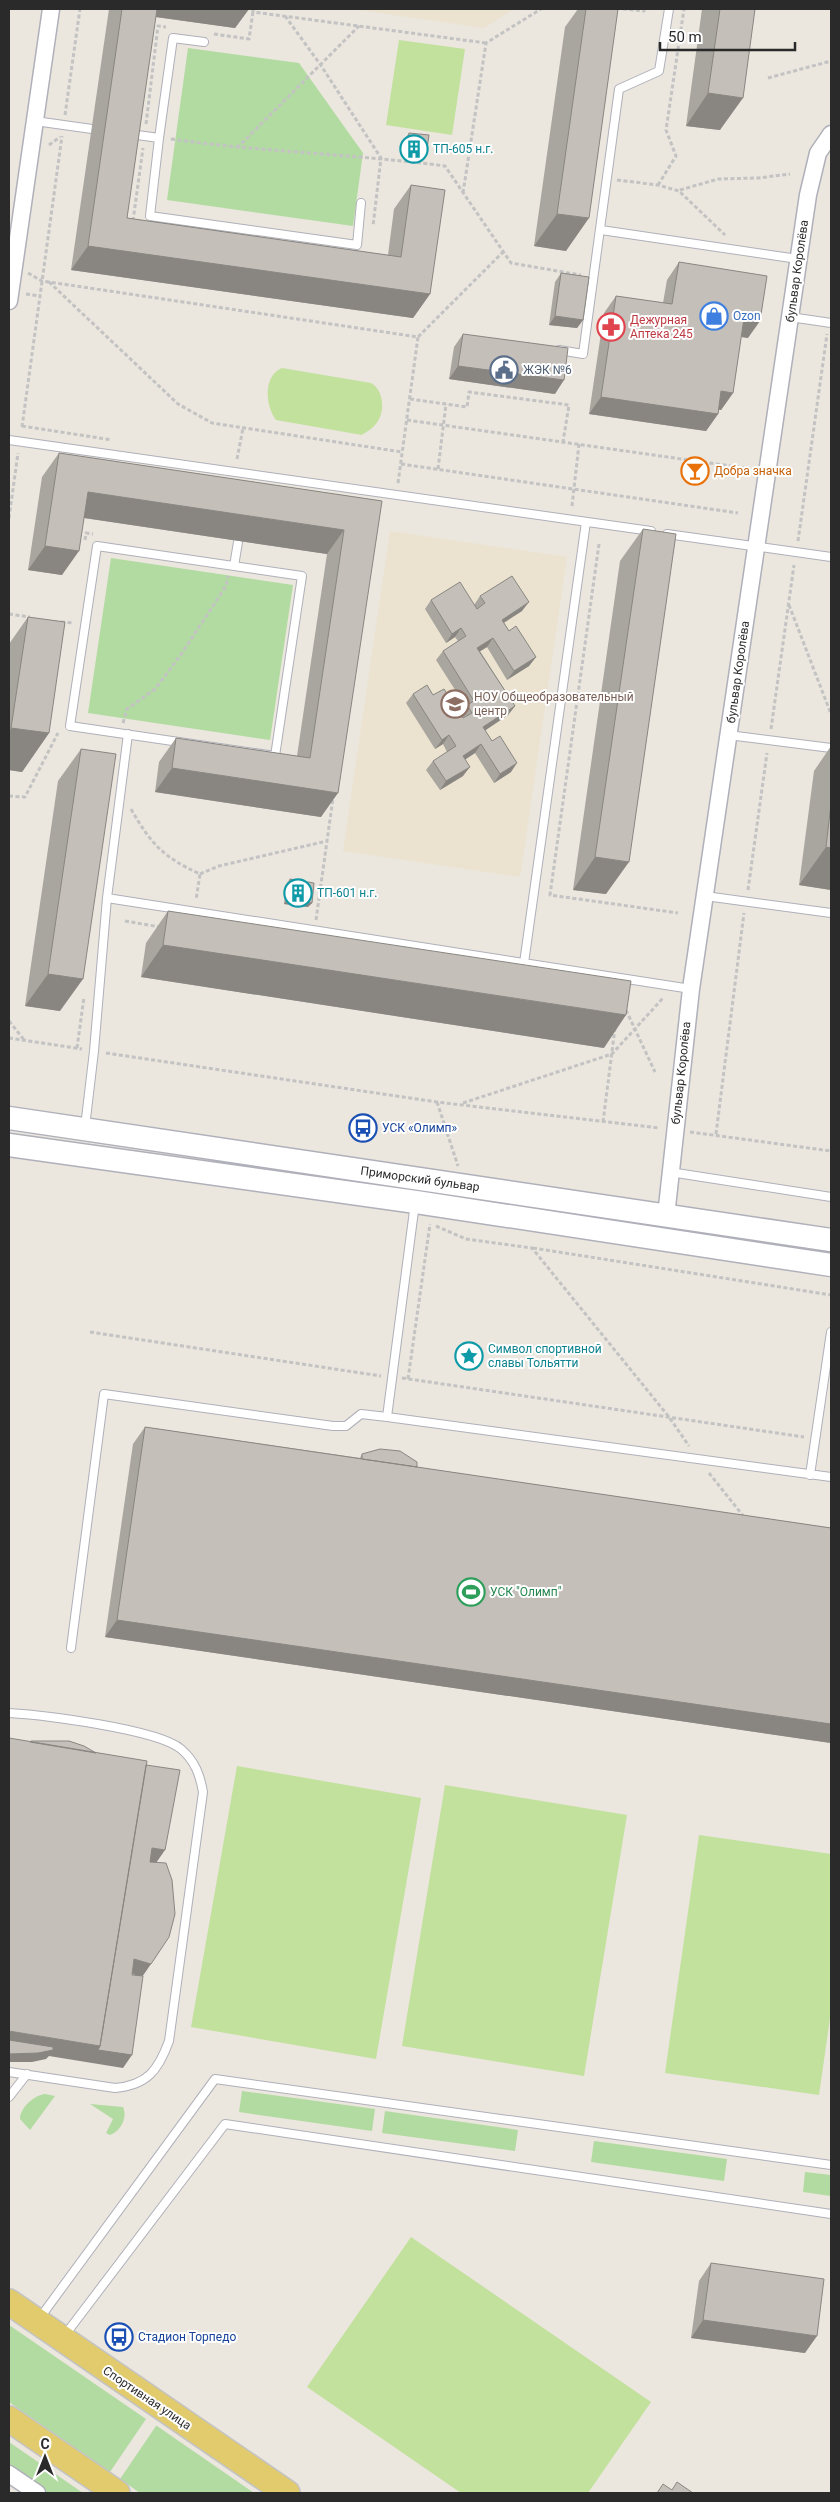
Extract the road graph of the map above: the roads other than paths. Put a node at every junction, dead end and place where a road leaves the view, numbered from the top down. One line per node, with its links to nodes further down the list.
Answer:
1 (51, 9): 4 (street)
2 (669, 9): 10 (lane)
3 (204, 42): 8 (lane)
4 (35, 121): 5 (lane); 12 (street)
5 (92, 128)
6 (125, 133): 8 (lane)
7 (831, 134): 11 (street, бульвар Королёва)
8 (159, 138): 9 (lane)
9 (362, 203)
10 (600, 230): 11 (lane); 15 (lane)
11 (798, 259): 13 (street, бульвар Королёва)
12 (9, 301)
13 (790, 317): 14 (lane); 19 (street, бульвар Королёва)
14 (830, 323)
15 (555, 349)
16 (9, 440): 17 (lane)
17 (586, 522): 19 (lane); 28 (lane)
18 (238, 542): 21 (lane)
19 (756, 546): 20 (lane); 23 (street, бульвар Королёва)
20 (831, 558)
21 (232, 566): 22 (lane); 22 (lane)
22 (124, 734): 26 (lane)
23 (728, 735): 24 (lane); 25 (street, бульвар Королёва)
24 (831, 748)
25 (704, 896): 27 (lane); 29 (street, бульвар Королёва)
26 (107, 898): 28 (lane); 31 (lane)
27 (831, 913)
28 (524, 963): 29 (lane)
29 (691, 989): 33 (street, бульвар Королёва)
30 (9, 1118): 31 (main road, Приморский бульвар)
31 (85, 1129): 36 (main road, Приморский бульвар)
32 (9, 1146): 35 (main road)
33 (670, 1172): 34 (lane); 36 (street, бульвар Королёва)
34 (831, 1197)
35 (416, 1202): 38 (main road); 40 (lane)
36 (666, 1216): 37 (main road, Приморский бульвар)
37 (831, 1240)
38 (831, 1265)
39 (831, 1332): 41 (lane)
40 (387, 1417): 41 (lane); 43 (lane)
41 (810, 1475): 42 (lane)
42 (831, 1478)
43 (70, 1648)
44 (9, 1713): 46 (lane)
45 (9, 2072): 46 (lane)
46 (27, 2074): 47 (lane)
47 (9, 2097)
48 (831, 2165): 51 (lane)
49 (831, 2214): 52 (lane)
50 (9, 2302): 51 (main road, Спортивная улица)
51 (36, 2323): 52 (main road, Спортивная улица)
52 (61, 2340): 57 (main road, Спортивная улица)
53 (9, 2419): 56 (main road)
54 (9, 2474): 55 (street)
55 (37, 2493)
56 (117, 2493)
57 (287, 2493)

